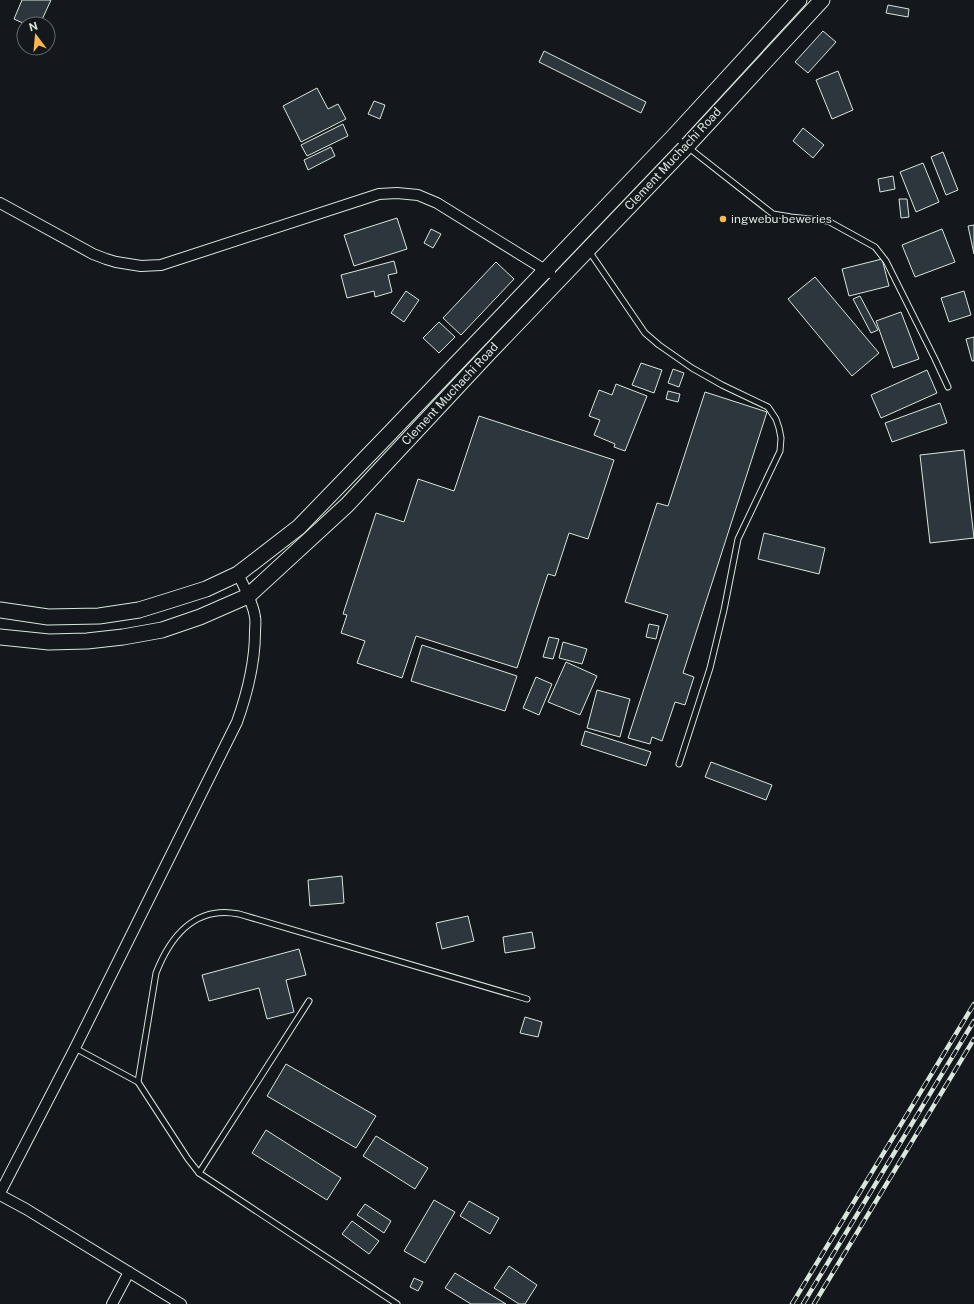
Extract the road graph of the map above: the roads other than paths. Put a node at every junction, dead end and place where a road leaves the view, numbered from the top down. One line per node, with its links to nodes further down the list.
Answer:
1 (799, 0): 3 (main road, Clement Muchachi Road)
2 (822, 0): 4 (main road, Clement Muchachi Road)
3 (674, 136): 4 (lane); 6 (main road, Clement Muchachi Road)
4 (686, 146): 7 (main road, Clement Muchachi Road); 10 (lane)
5 (0, 203): 8 (street)
6 (577, 238): 7 (lane); 8 (main road, Clement Muchachi Road)
7 (588, 250): 9 (main road, Clement Muchachi Road); 15 (lane)
8 (545, 271): 9 (street); 11 (main road, Clement Muchachi Road)
9 (560, 279): 12 (main road, Clement Muchachi Road)
10 (948, 388)
11 (238, 574): 12 (street); 13 (main road, Clement Muchachi Road)
12 (248, 596): 14 (main road, Clement Muchachi Road); 18 (street)
13 (0, 610)
14 (0, 637)
15 (679, 764)
16 (527, 999): 19 (lane)
17 (308, 1001): 20 (lane)
18 (75, 1048): 19 (lane); 21 (street)
19 (138, 1082): 20 (lane)
20 (199, 1173): 25 (lane)
21 (0, 1194): 22 (street)
22 (129, 1272): 23 (street); 24 (street)
23 (112, 1304)
24 (181, 1304)
25 (397, 1304)

